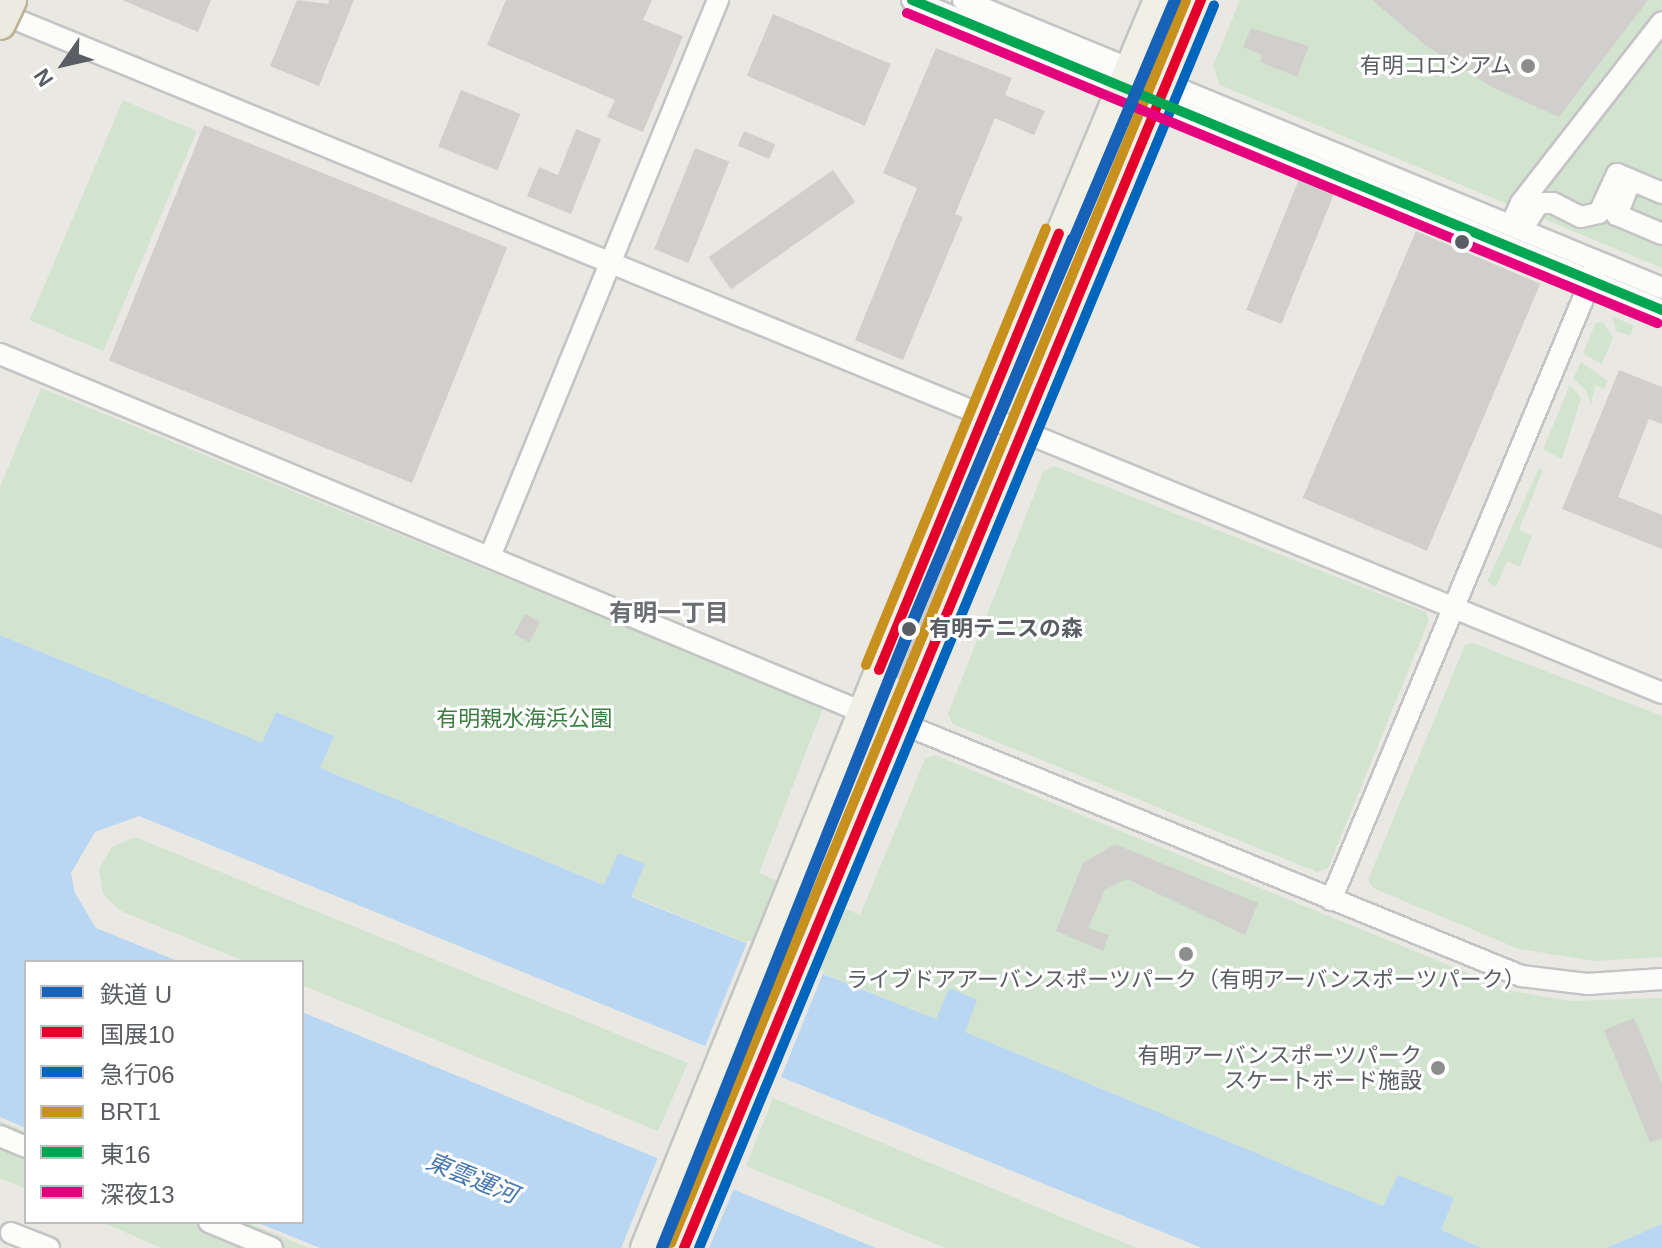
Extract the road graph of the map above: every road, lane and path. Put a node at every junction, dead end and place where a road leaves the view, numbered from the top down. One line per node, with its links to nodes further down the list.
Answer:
1 (11, 0): 9 (highway, bridge)
2 (718, 0): 16 (street)
3 (912, 0): 10 (street)
4 (963, 0): 10 (street)
5 (1157, 0): 10 (main road)
6 (1201, 0): 11 (main road)
7 (0, 13): 16 (street)
8 (1662, 22): 14 (street)
9 (0, 24)
10 (1124, 77): 11 (street); 22 (main road)
11 (1164, 93): 14 (street); 18 (street); 23 (main road)
12 (1631, 180): 13 (street); 14 (street); 15 (street)
13 (1662, 193)
14 (1519, 224): 17 (street)
15 (1662, 234)
16 (613, 260): 22 (street); 24 (street)
17 (1598, 260): 18 (street); 19 (street)
18 (1591, 281): 20 (street); 25 (street)
19 (1662, 288)
20 (1662, 310)
21 (0, 354): 24 (street)
22 (984, 414): 23 (street); 27 (main road)
23 (1024, 432): 25 (street); 28 (main road)
24 (491, 554): 27 (street)
25 (1457, 607): 26 (street); 29 (street)
26 (1662, 693)
27 (862, 712): 37 (main road)
28 (903, 724): 29 (street); 38 (main road)
29 (1331, 900): 30 (street)
30 (1662, 979)
31 (0, 1136): 32 (street)
32 (24, 1146)
33 (214, 1224): 36 (street)
34 (11, 1235): 35 (street)
35 (49, 1248)
36 (272, 1248)
37 (644, 1248)
38 (684, 1248)

